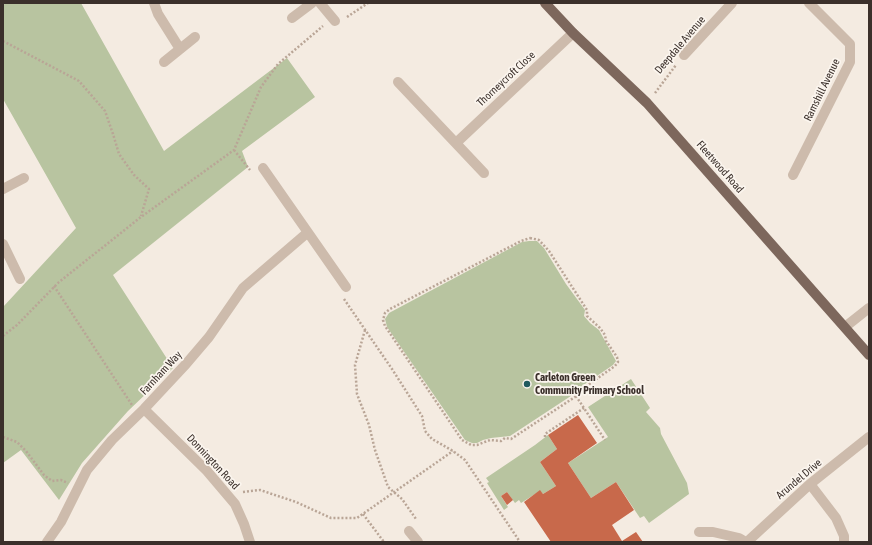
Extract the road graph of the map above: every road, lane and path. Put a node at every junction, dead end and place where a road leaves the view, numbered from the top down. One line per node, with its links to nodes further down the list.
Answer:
1 (154, 3): 13 (street)
2 (312, 3): 8 (street)
3 (320, 3): 9 (street)
4 (368, 3): 9 (path)
5 (545, 3): 10 (main road, Fleetwood Road)
6 (732, 3): 14 (street, Deepdale Avenue)
7 (809, 3): 21 (street, Ramshill Avenue)
8 (292, 18)
9 (334, 19): 24 (path)
10 (573, 33): 17 (main road, Fleetwood Road); 18 (street, Thorneycroft Close)
11 (195, 37): 13 (street)
12 (3, 41): 24 (path)
13 (180, 49): 15 (street)
14 (684, 55): 17 (path, Deepdale Avenue)
15 (164, 62)
16 (398, 82): 18 (street)
17 (647, 103): 31 (main road, Fleetwood Road)
18 (456, 143): 20 (street)
19 (263, 168): 25 (street)
20 (484, 173)
21 (793, 175)
22 (24, 178): 23 (street)
23 (3, 189)
24 (141, 217): 28 (path)
25 (307, 233): 29 (street); 38 (street, Farnham Way)
26 (3, 244): 27 (street)
27 (20, 279)
28 (54, 286): 33 (path); 36 (path)
29 (346, 287): 32 (path)
30 (869, 308): 31 (street)
31 (845, 327): 34 (main road, Fleetwood Road)
32 (365, 330): 43 (path); 46 (path)
33 (3, 336)
34 (869, 356)
35 (576, 396): 35 (path); 37 (path)
36 (133, 406)
37 (584, 408): 40 (path); 42 (path)
38 (144, 409): 45 (street, Farnham Way); 47 (street, Donnington Road)
39 (3, 437): 45 (path)
40 (544, 437)
41 (869, 437): 44 (street, Arundel Drive)
42 (605, 440)
43 (453, 451): 46 (path); 55 (path)
44 (810, 484): 56 (street, Arundel Drive); 57 (street)
45 (78, 488): 51 (street, Farnham Way)
46 (393, 492): 48 (path); 49 (path)
47 (227, 495): 48 (path); 52 (street, Donnington Road)
48 (363, 514): 53 (path)
49 (409, 531): 54 (street)
50 (699, 532): 56 (street)
51 (47, 542)
52 (250, 542)
53 (384, 542)
54 (418, 542)
55 (520, 542)
56 (746, 542)
57 (844, 542)

